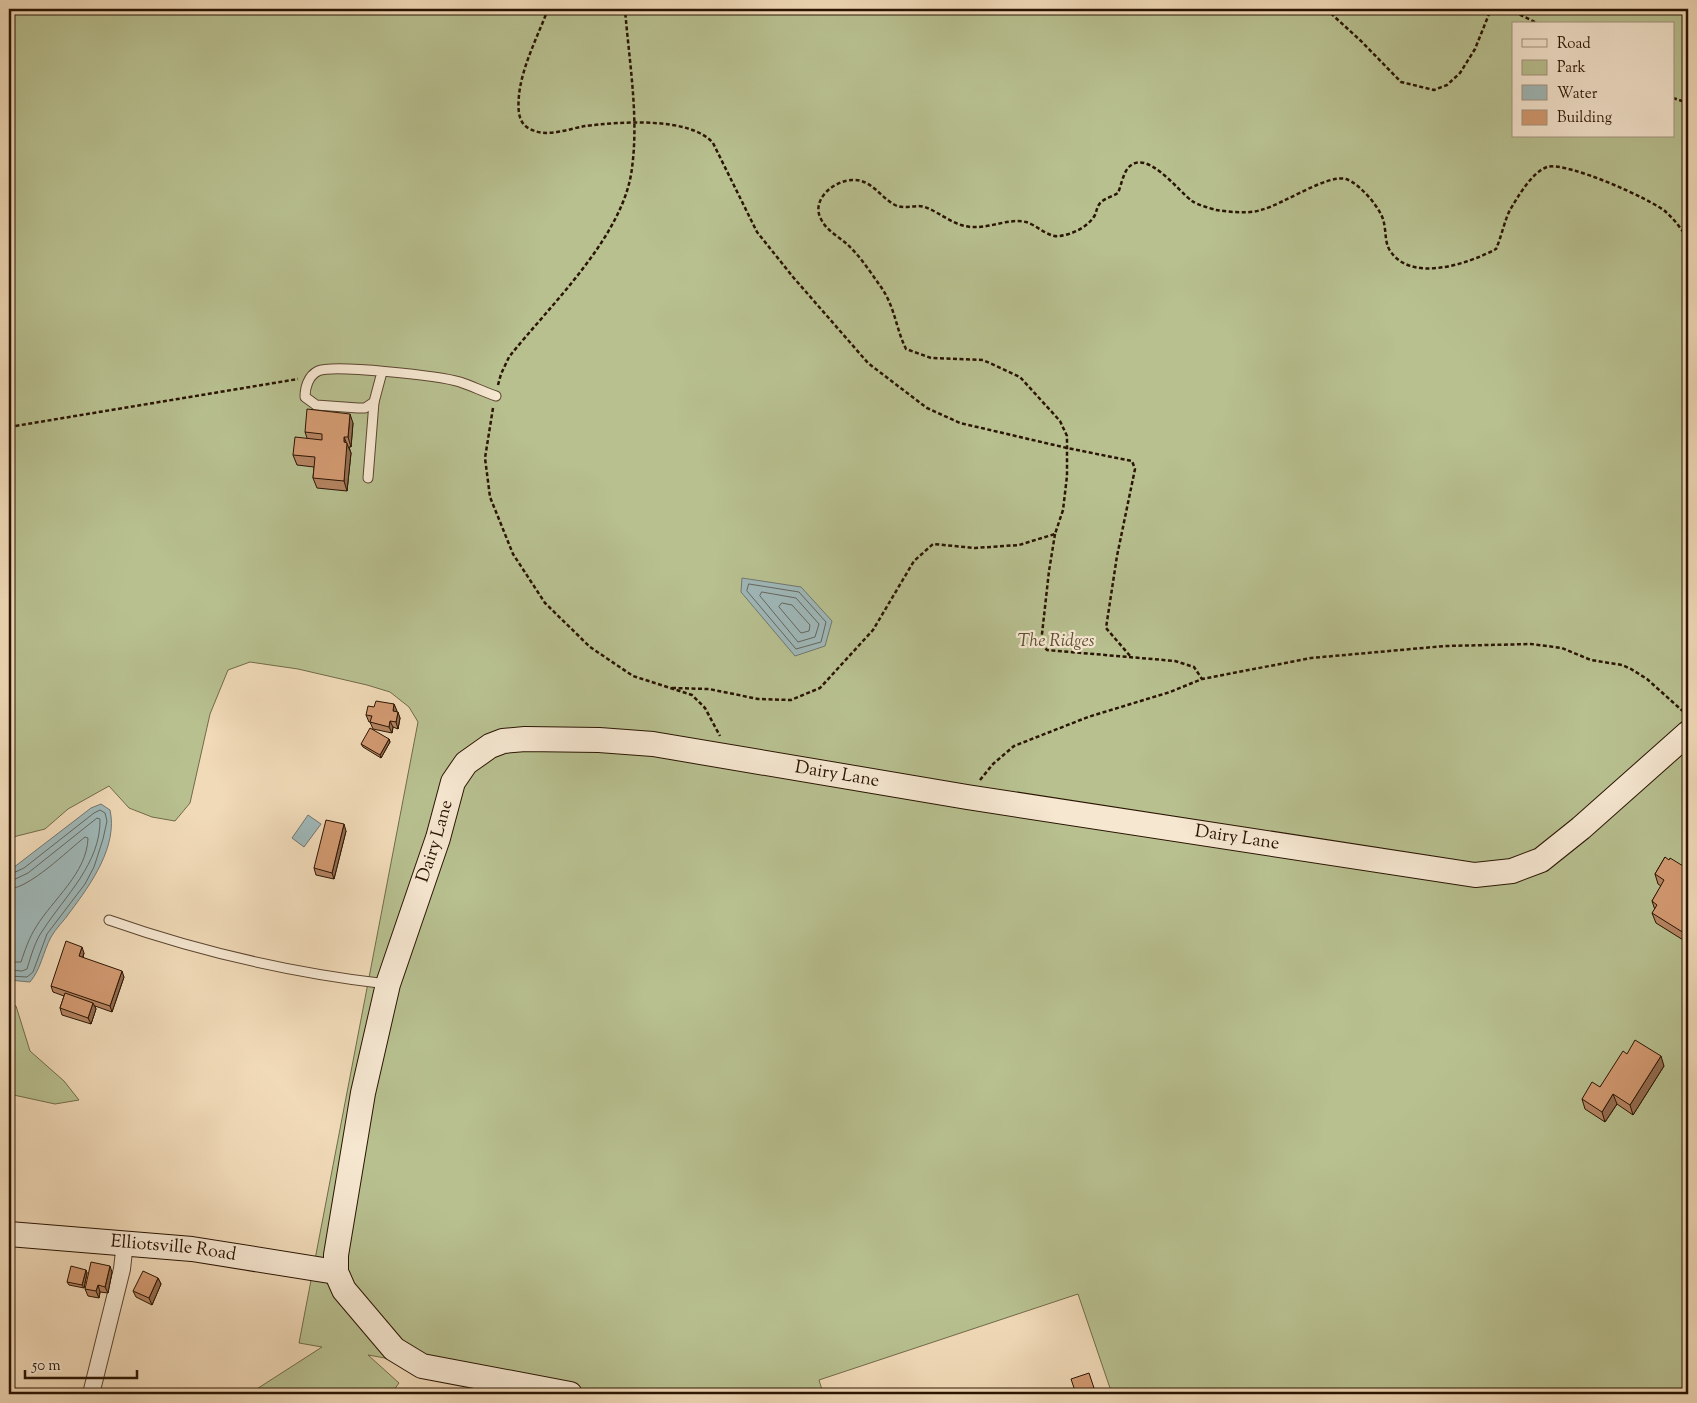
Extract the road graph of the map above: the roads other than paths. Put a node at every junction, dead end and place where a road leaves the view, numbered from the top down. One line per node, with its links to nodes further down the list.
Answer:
1 (382, 372): 2 (lane); 3 (lane); 3 (lane)
2 (496, 396)
3 (374, 402): 4 (lane)
4 (368, 478)
5 (1688, 733): 7 (street, Dairy Lane)
6 (110, 920): 7 (lane)
7 (388, 984): 10 (street, Dairy Lane)
8 (9, 1234): 9 (street, Elliotsville Road)
9 (125, 1242): 10 (street, Elliotsville Road); 11 (street)
10 (336, 1272): 12 (street)
11 (91, 1394)
12 (570, 1394)

